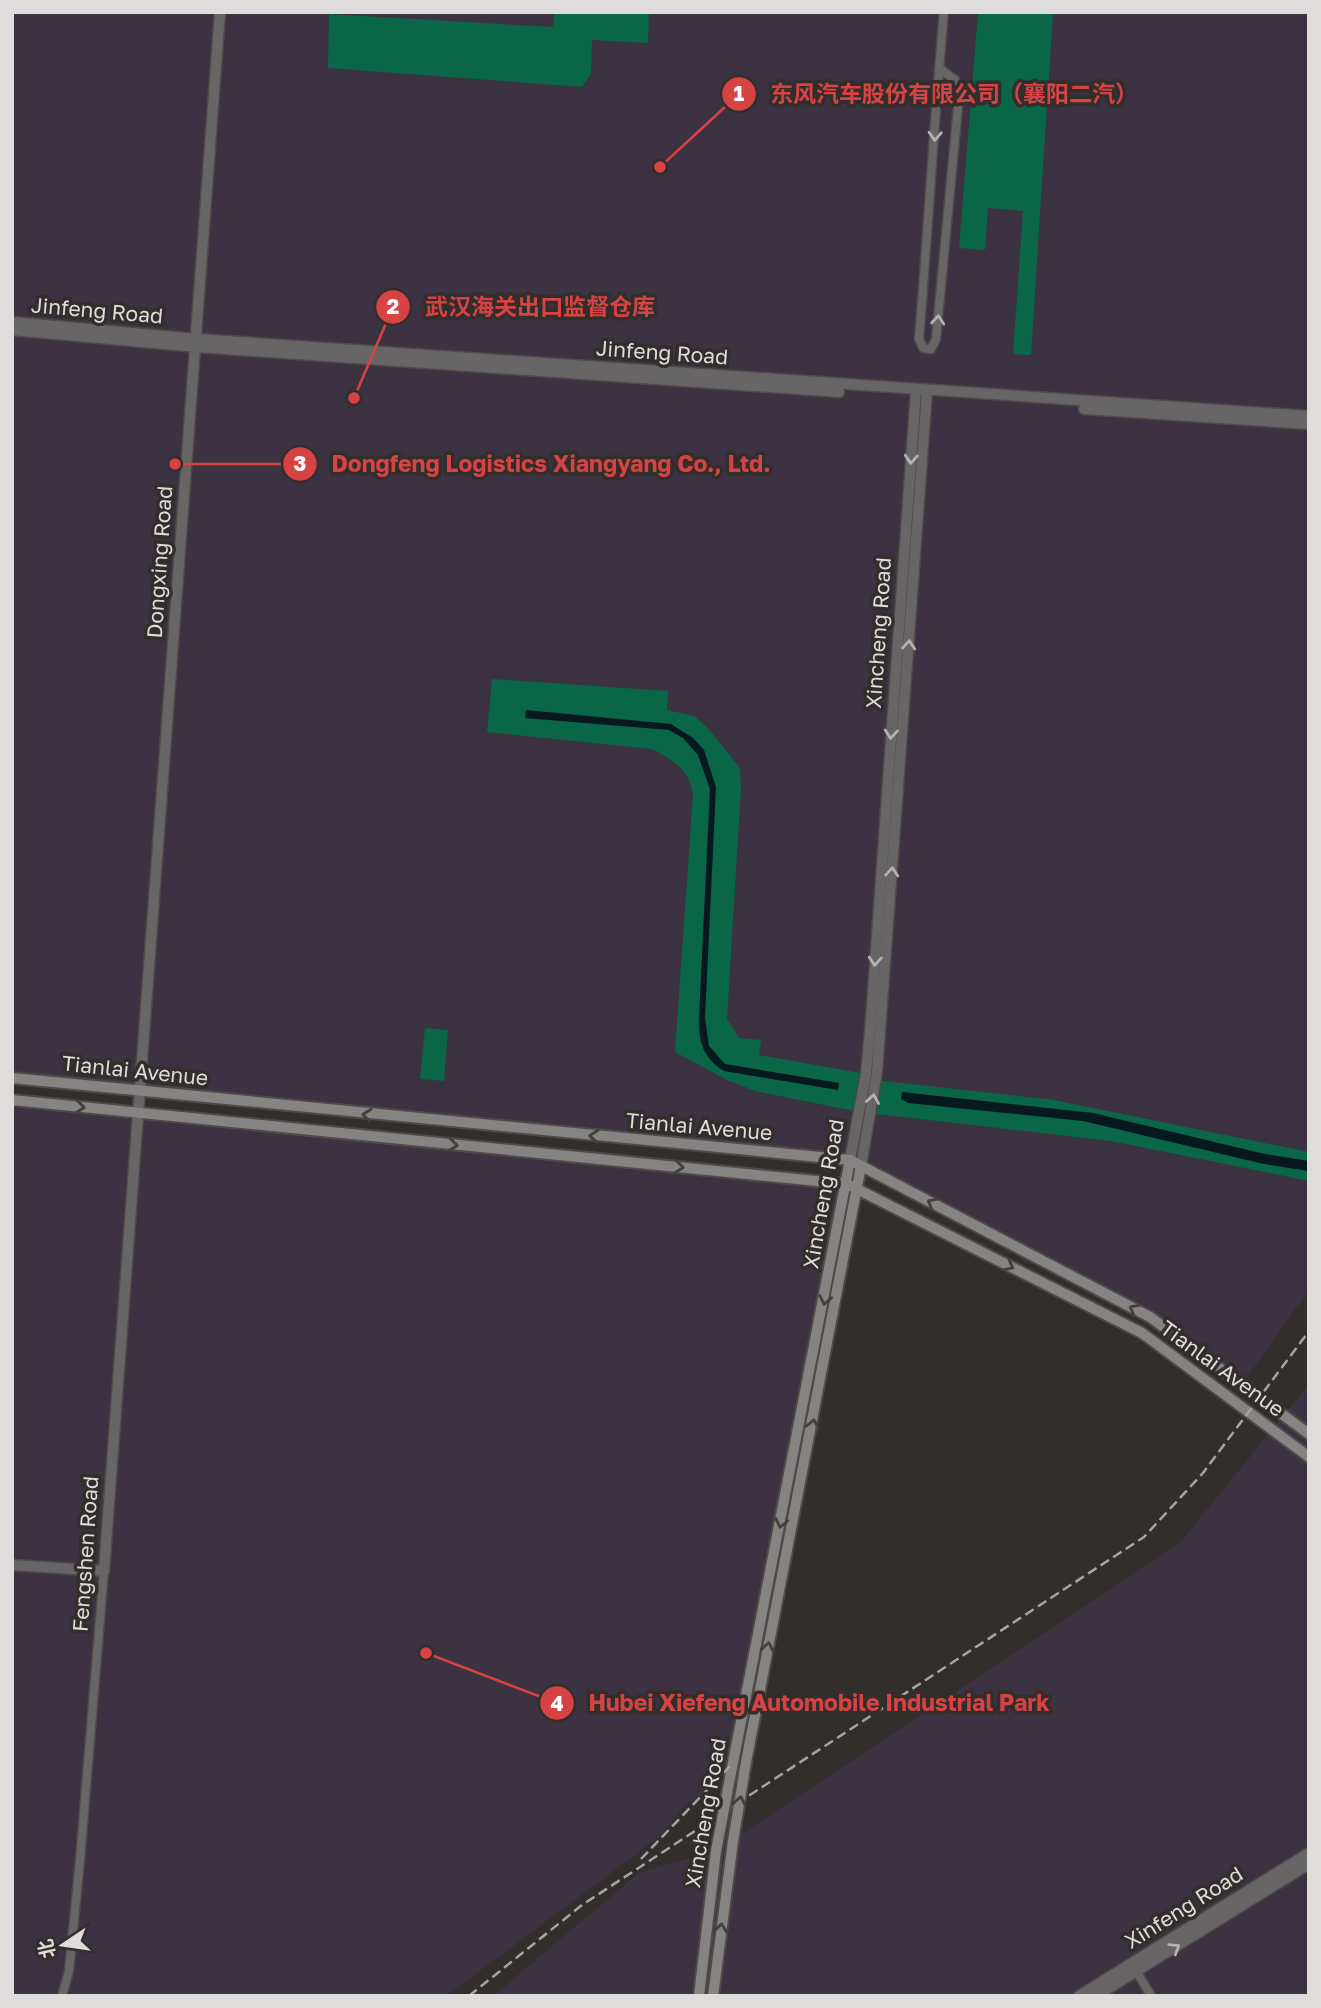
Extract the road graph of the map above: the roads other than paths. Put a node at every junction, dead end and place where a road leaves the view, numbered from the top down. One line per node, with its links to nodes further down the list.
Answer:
1 (220, 12): 6 (street, Dongxing Road)
2 (944, 12): 3 (street)
3 (939, 68): 3 (street, one-way to 3)
4 (12, 322): 6 (street, Jinfeng Road)
5 (12, 330): 6 (street, Jinfeng Road)
6 (197, 343): 7 (street, Jinfeng Road); 11 (street, Dongxing Road)
7 (921, 394): 8 (street, Jinfeng Road); 9 (street, Jinfeng Road); 14 (street, Xincheng Road)
8 (1309, 416)
9 (1309, 424)
10 (12, 1078): 11 (main road, Tianlai Avenue)
11 (141, 1091): 13 (street, Dongxing Road); 14 (main road, Tianlai Avenue, one-way to 11)
12 (12, 1100): 13 (main road, Tianlai Avenue, one-way to 13)
13 (138, 1113): 15 (main road, Tianlai Avenue, one-way to 15); 19 (street, Fengshen Road)
14 (856, 1163): 15 (main road, Xincheng Road); 16 (main road, Tianlai Avenue, one-way to 14)
15 (852, 1187): 17 (main road, Tianlai Avenue, one-way to 17); 24 (main road, Xincheng Road, one-way to 24, bridge); 25 (main road, Xincheng Road, one-way to 15, bridge)
16 (1309, 1434)
17 (1309, 1457)
18 (12, 1565): 19 (street)
19 (104, 1571): 23 (street, Fengshen Road)
20 (1309, 1853): 26 (street, Xinfeng Road)
21 (1309, 1864): 22 (street, Xinfeng Road, one-way to 21)
22 (1137, 1972): 27 (street, Xinfeng Road); 28 (street)
23 (62, 1996)
24 (699, 1996)
25 (712, 1996)
26 (1079, 1996)
27 (1096, 1996)
28 (1151, 1996)

